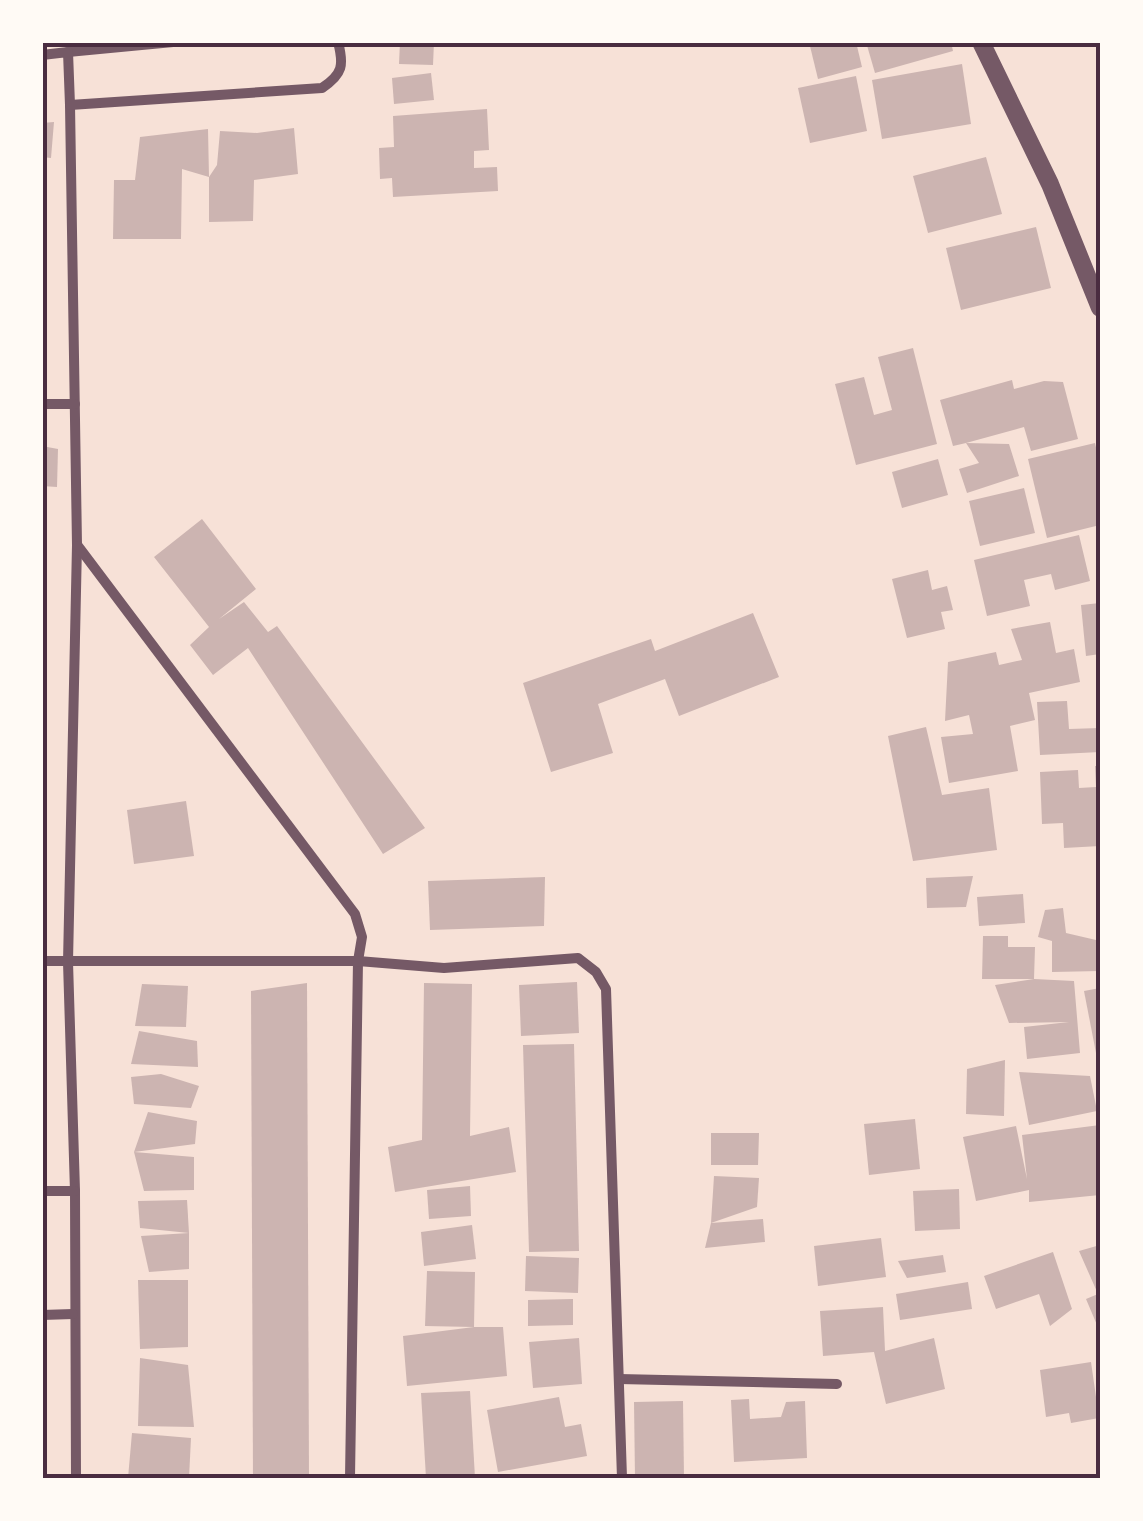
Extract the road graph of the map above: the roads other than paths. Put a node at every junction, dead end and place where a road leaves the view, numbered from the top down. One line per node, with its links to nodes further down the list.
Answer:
1 (173, 42): 4 (street)
2 (338, 42): 6 (street)
3 (981, 42): 7 (street)
4 (68, 52): 5 (street); 6 (street)
5 (42, 55)
6 (70, 105): 9 (street)
7 (1100, 308)
8 (42, 404): 9 (street)
9 (76, 404): 10 (street)
10 (78, 545): 12 (street); 13 (street)
11 (42, 960): 12 (street)
12 (68, 962): 13 (street); 15 (street)
13 (358, 962): 18 (street); 21 (street)
14 (42, 1191): 15 (street)
15 (75, 1191): 16 (street)
16 (73, 1314): 17 (street); 20 (street)
17 (42, 1315)
18 (618, 1379): 19 (street); 22 (street)
19 (837, 1384)
20 (76, 1478)
21 (350, 1478)
22 (622, 1478)

